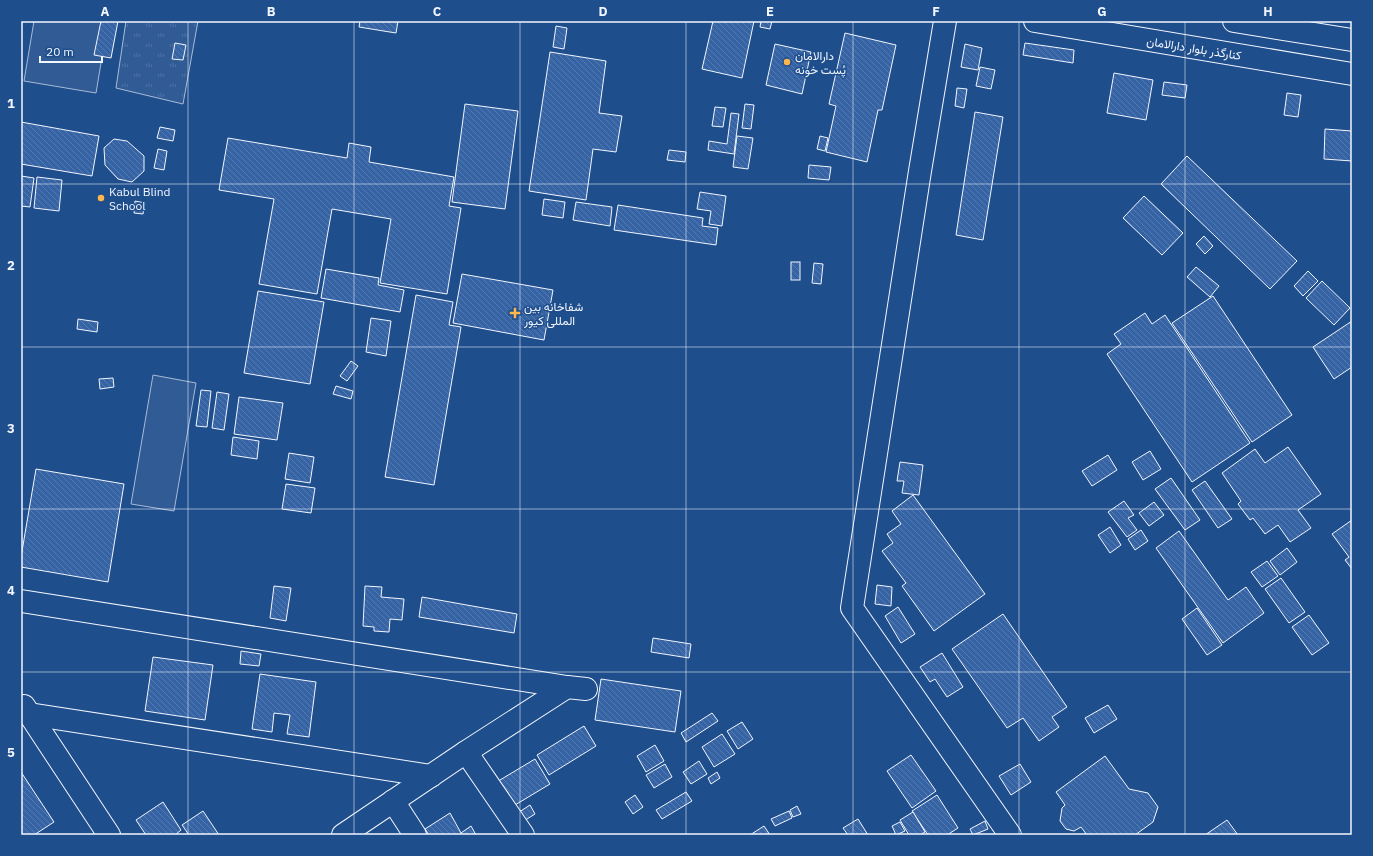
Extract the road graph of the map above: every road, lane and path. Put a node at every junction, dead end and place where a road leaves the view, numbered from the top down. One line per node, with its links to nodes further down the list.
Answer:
1 (945, 21): 15 (street)
2 (1035, 21): 5 (street, کنارگذر بلوار دارالامان)
3 (1234, 21): 4 (street)
4 (1352, 40)
5 (1352, 74)
6 (21, 600): 8 (street)
7 (25, 708): 9 (street); 11 (street)
8 (466, 752): 9 (street); 14 (street)
9 (431, 776): 10 (street)
10 (393, 802): 12 (street); 13 (street)
11 (109, 835)
12 (343, 835)
13 (415, 835)
14 (523, 835)
15 (1010, 835)

